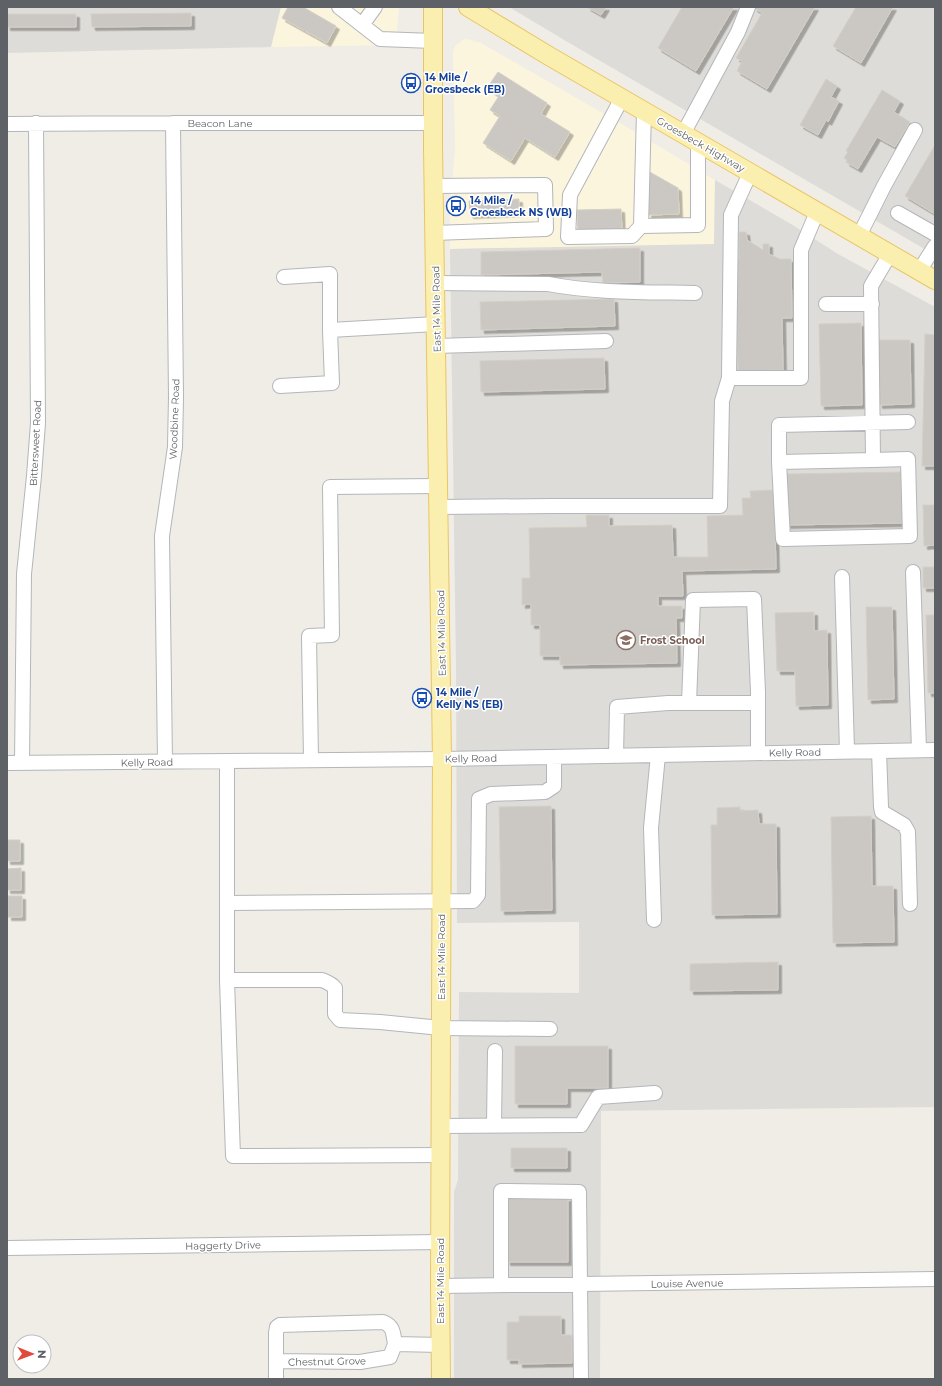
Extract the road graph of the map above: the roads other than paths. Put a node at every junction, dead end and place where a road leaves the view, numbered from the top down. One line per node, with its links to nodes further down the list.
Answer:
1 (339, 7): 6 (street)
2 (375, 7): 6 (street)
3 (433, 7): 7 (main road, East 14 Mile Road)
4 (468, 7): 8 (main road, Groesbeck Highway)
5 (748, 7): 15 (street)
6 (362, 25): 7 (street)
7 (433, 41): 12 (main road, East 14 Mile Road)
8 (622, 98): 9 (main road, Groesbeck Highway); 20 (street)
9 (644, 111): 15 (main road, Groesbeck Highway); 20 (street)
10 (36, 123): 11 (street, Beacon Lane); 13 (street, Beacon Lane); 62 (street, Bittersweet Road)
11 (173, 123): 12 (street, Beacon Lane); 60 (street, Woodbine Road)
12 (433, 123): 17 (main road, East 14 Mile Road)
13 (7, 124)
14 (915, 130): 23 (street)
15 (691, 138): 16 (main road, Groesbeck Highway); 20 (street)
16 (750, 173): 18 (main road, Groesbeck Highway); 37 (street)
17 (434, 186): 21 (main road, East 14 Mile Road); 21 (street)
18 (817, 212): 23 (main road, Groesbeck Highway); 37 (street)
19 (898, 213): 22 (street)
20 (641, 226)
21 (434, 233): 29 (main road, East 14 Mile Road)
22 (935, 234)
23 (859, 236): 25 (main road, Groesbeck Highway)
24 (935, 246): 26 (street)
25 (890, 254): 26 (main road, Groesbeck Highway); 32 (street)
26 (919, 271): 28 (main road, Groesbeck Highway)
27 (284, 277): 34 (street)
28 (935, 280)
29 (435, 283): 30 (street); 33 (main road, East 14 Mile Road)
30 (695, 292)
31 (826, 304): 32 (street)
32 (872, 304): 40 (street)
33 (436, 324): 34 (street); 36 (main road, East 14 Mile Road)
34 (330, 330): 38 (street)
35 (606, 341): 36 (street)
36 (436, 346): 43 (main road, East 14 Mile Road)
37 (729, 378): 44 (street)
38 (280, 386)
39 (908, 422): 40 (street)
40 (872, 423): 41 (street); 42 (street)
41 (873, 460): 42 (street); 42 (street)
42 (779, 462)
43 (438, 486): 44 (main road, East 14 Mile Road); 58 (street)
44 (439, 507): 57 (main road, East 14 Mile Road)
45 (913, 572): 49 (street)
46 (842, 577): 51 (street)
47 (689, 703): 48 (street); 48 (street); 55 (street)
48 (758, 703): 53 (street)
49 (919, 750): 50 (street, Kelly Road); 52 (street, Kelly Road)
50 (935, 750)
51 (847, 751): 52 (street, Kelly Road); 53 (street, Kelly Road)
52 (879, 751): 65 (street)
53 (758, 753): 54 (street, Kelly Road)
54 (658, 755): 55 (street, Kelly Road); 66 (street)
55 (616, 756): 56 (street, Kelly Road)
56 (554, 757): 57 (street, Kelly Road); 63 (street)
57 (442, 759): 58 (street, Kelly Road); 63 (main road, East 14 Mile Road)
58 (311, 760): 59 (street, Kelly Road)
59 (227, 761): 60 (street, Kelly Road); 64 (street)
60 (165, 762): 62 (street, Kelly Road)
61 (7, 763): 62 (street, Kelly Road)
62 (22, 763)
63 (441, 901): 64 (street); 68 (main road, East 14 Mile Road)
64 (227, 903): 67 (street)
65 (910, 904)
66 (654, 920)
67 (227, 980): 68 (street); 74 (street)
68 (441, 1028): 69 (street); 73 (main road, East 14 Mile Road)
69 (550, 1029)
70 (495, 1051): 72 (street)
71 (655, 1093): 72 (street)
72 (494, 1125): 73 (street)
73 (441, 1126): 74 (main road, East 14 Mile Road)
74 (441, 1155): 75 (main road, East 14 Mile Road)
75 (440, 1242): 76 (street, Haggerty Drive); 80 (main road, East 14 Mile Road)
76 (7, 1248)
77 (935, 1279): 78 (street, Louise Avenue)
78 (581, 1284): 79 (street, Louise Avenue); 79 (street); 86 (street)
79 (501, 1285): 80 (street, Louise Avenue)
80 (440, 1286): 82 (main road, East 14 Mile Road)
81 (395, 1344): 82 (street); 83 (street, Chestnut Grove); 83 (street)
82 (441, 1345): 85 (main road, East 14 Mile Road)
83 (276, 1361): 84 (street)
84 (276, 1379)
85 (441, 1379)
86 (581, 1379)

